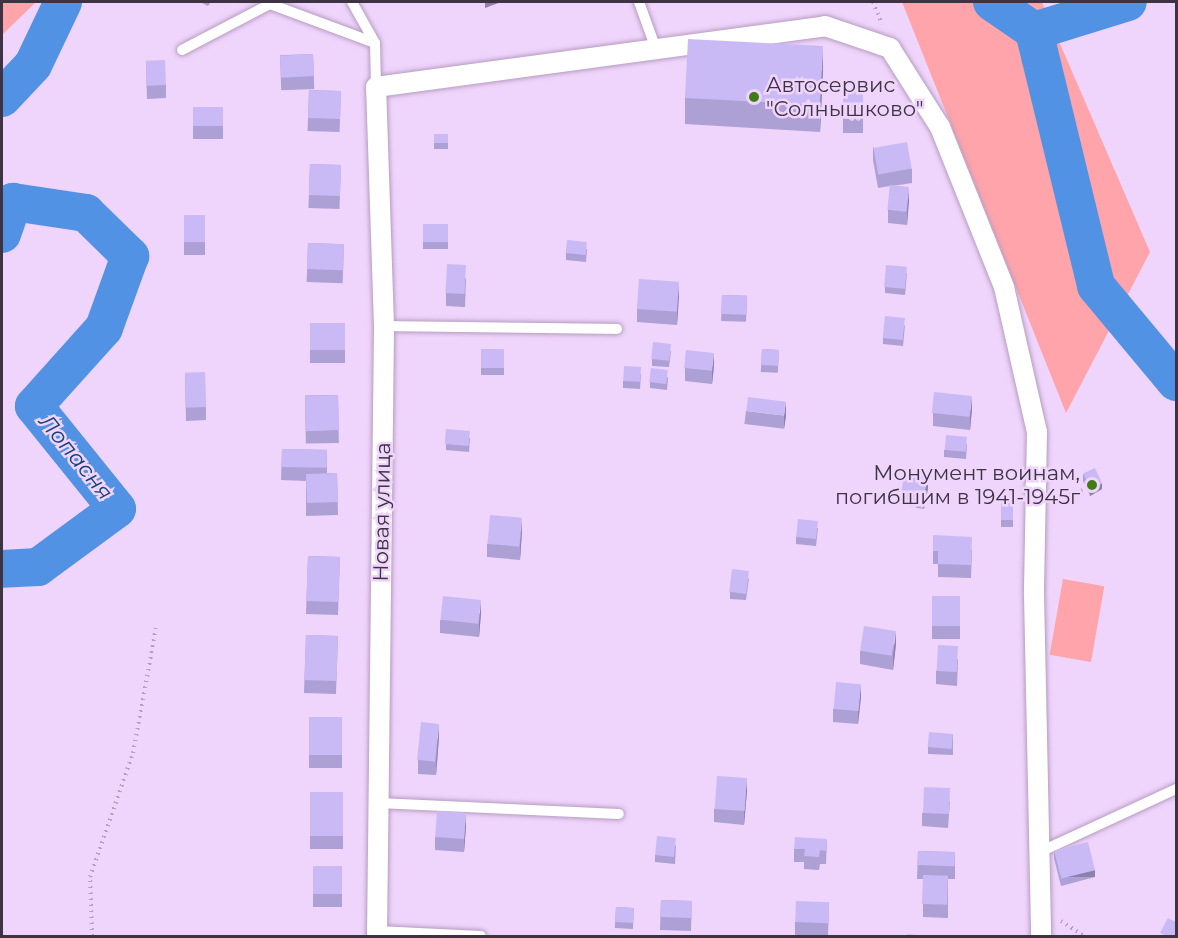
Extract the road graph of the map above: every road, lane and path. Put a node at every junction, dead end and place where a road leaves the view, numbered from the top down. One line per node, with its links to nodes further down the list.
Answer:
1 (352, 2): 3 (lane)
2 (639, 2): 5 (lane)
3 (375, 44): 4 (lane); 6 (lane)
4 (182, 50)
5 (656, 50): 6 (street); 10 (street)
6 (376, 87): 7 (street, Новая улица)
7 (384, 326): 8 (lane); 13 (street, Новая улица)
8 (617, 329)
9 (1086, 489): 10 (path)
10 (1035, 508): 15 (street)
11 (156, 628): 17 (path)
12 (1176, 789): 15 (lane)
13 (378, 803): 14 (lane); 16 (street, Новая улица)
14 (619, 814)
15 (1042, 851): 19 (street)
16 (377, 934): 18 (lane)
17 (92, 936)
18 (481, 936)
19 (1041, 936)

